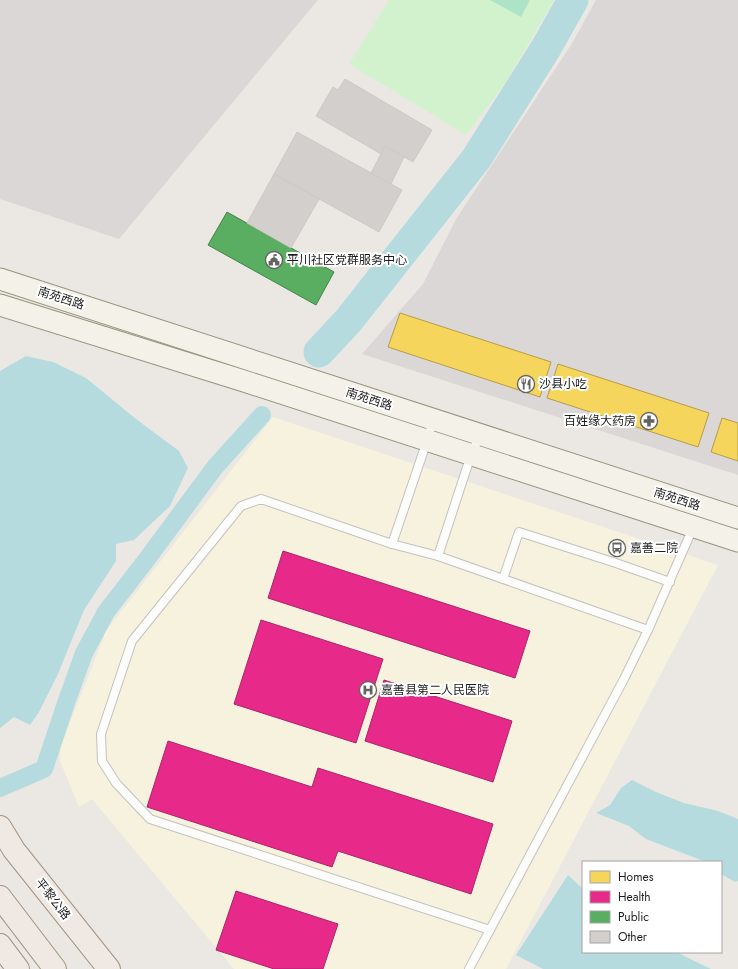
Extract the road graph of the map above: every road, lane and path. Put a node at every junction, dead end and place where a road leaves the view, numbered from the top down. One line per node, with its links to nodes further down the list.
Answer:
1 (0, 278): 3 (main road, 南苑西路)
2 (0, 305): 5 (main road, 南苑西路)
3 (433, 420): 4 (main road, 南苑西路); 5 (lane)
4 (480, 435): 6 (lane); 7 (main road, 南苑西路)
5 (427, 441): 6 (main road, 南苑西路); 10 (lane)
6 (471, 455): 8 (main road, 南苑西路); 11 (lane)
7 (738, 518)
8 (694, 527): 9 (main road, 南苑西路); 13 (lane)
9 (738, 541)
10 (392, 544): 11 (lane); 17 (lane)
11 (438, 556): 12 (lane)
12 (503, 579): 13 (lane); 14 (lane)
13 (670, 582): 14 (lane)
14 (648, 630): 17 (lane)
15 (0, 827): 21 (main road, 平黎公路)
16 (0, 897): 20 (main road)
17 (490, 930): 22 (lane)
18 (0, 945): 19 (main road)
19 (18, 969)
20 (55, 969)
21 (109, 969)
22 (470, 969)

